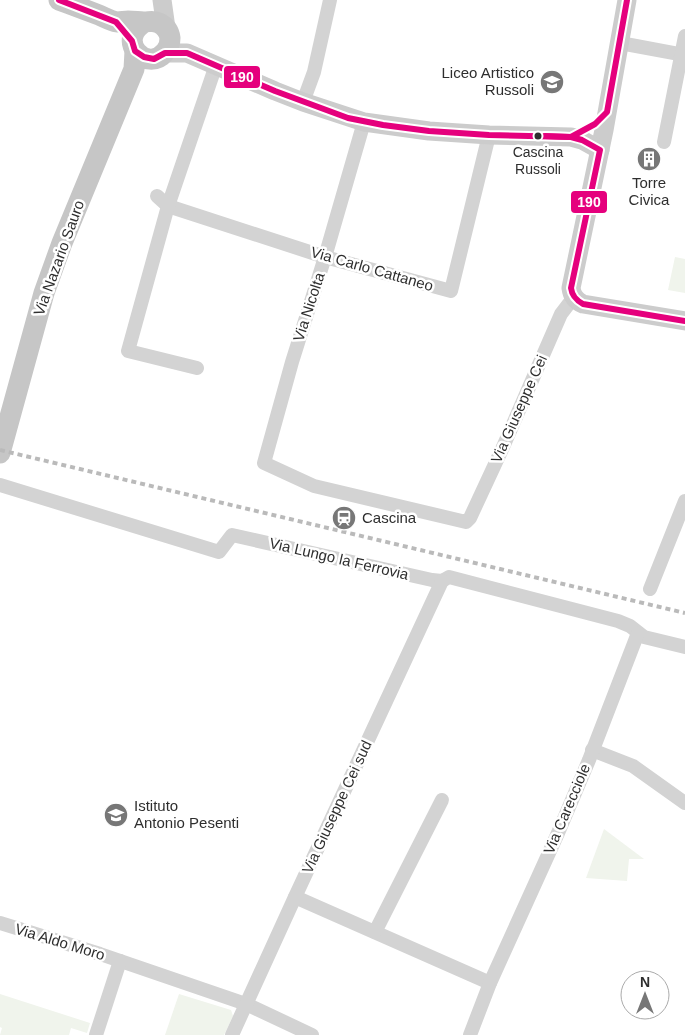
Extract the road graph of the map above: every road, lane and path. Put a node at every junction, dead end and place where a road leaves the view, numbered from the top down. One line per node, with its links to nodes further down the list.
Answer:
1 (59, 0): 5 (main road)
2 (161, 0): 7 (main road)
3 (330, 0): 12 (street)
4 (627, 0): 8 (main road)
5 (116, 22): 7 (main road); 9 (main road)
6 (685, 36): 10 (street)
7 (158, 37): 9 (main road); 9 (main road, Via Nazario Sauro); 11 (main road)
8 (620, 43): 10 (street); 13 (main road)
9 (134, 53): 25 (main road, Via Nazario Sauro)
10 (683, 55): 17 (street)
11 (216, 65): 12 (main road); 20 (street)
12 (304, 102): 14 (main road)
13 (607, 112): 16 (main road); 18 (main road)
14 (364, 122): 15 (main road); 21 (street, Via Nicolta)
15 (489, 135): 16 (main road); 21 (street, Via Carlo Cattaneo)
16 (571, 137): 18 (main road)
17 (664, 142)
18 (600, 150): 22 (main road)
19 (157, 196): 20 (street, Via Carlo Cattaneo)
20 (168, 206): 21 (street, Via Carlo Cattaneo); 24 (street)
21 (325, 257): 28 (street, Via Nicolta)
22 (574, 297): 23 (main road); 28 (street, Via Giuseppe Cei)
23 (685, 321)
24 (197, 368)
25 (0, 453)
26 (0, 485): 29 (street, Via Lungo la Ferrovia)
27 (685, 501): 30 (street)
28 (466, 522)
29 (442, 581): 31 (street, Via Lungo la Ferrovia); 36 (street, Via Giuseppe Cei sud)
30 (650, 589)
31 (638, 633): 32 (street, Via Lungo la Ferrovia); 33 (street, Via Carecciole)
32 (685, 647)
33 (592, 750): 35 (street); 40 (street, Via Carecciole)
34 (442, 800): 38 (street)
35 (685, 803)
36 (294, 897): 38 (street); 41 (street, Via Giuseppe Cei sud)
37 (0, 923): 39 (street, Via Aldo Moro)
38 (375, 932): 40 (street)
39 (120, 961): 41 (street, Via Aldo Moro); 42 (street)
40 (490, 983): 45 (street, Via Carecciole)
41 (246, 1004): 43 (street, Via Giuseppe Cei sud); 44 (street, Via Aldo Moro)
42 (96, 1035)
43 (232, 1035)
44 (312, 1035)
45 (470, 1035)

